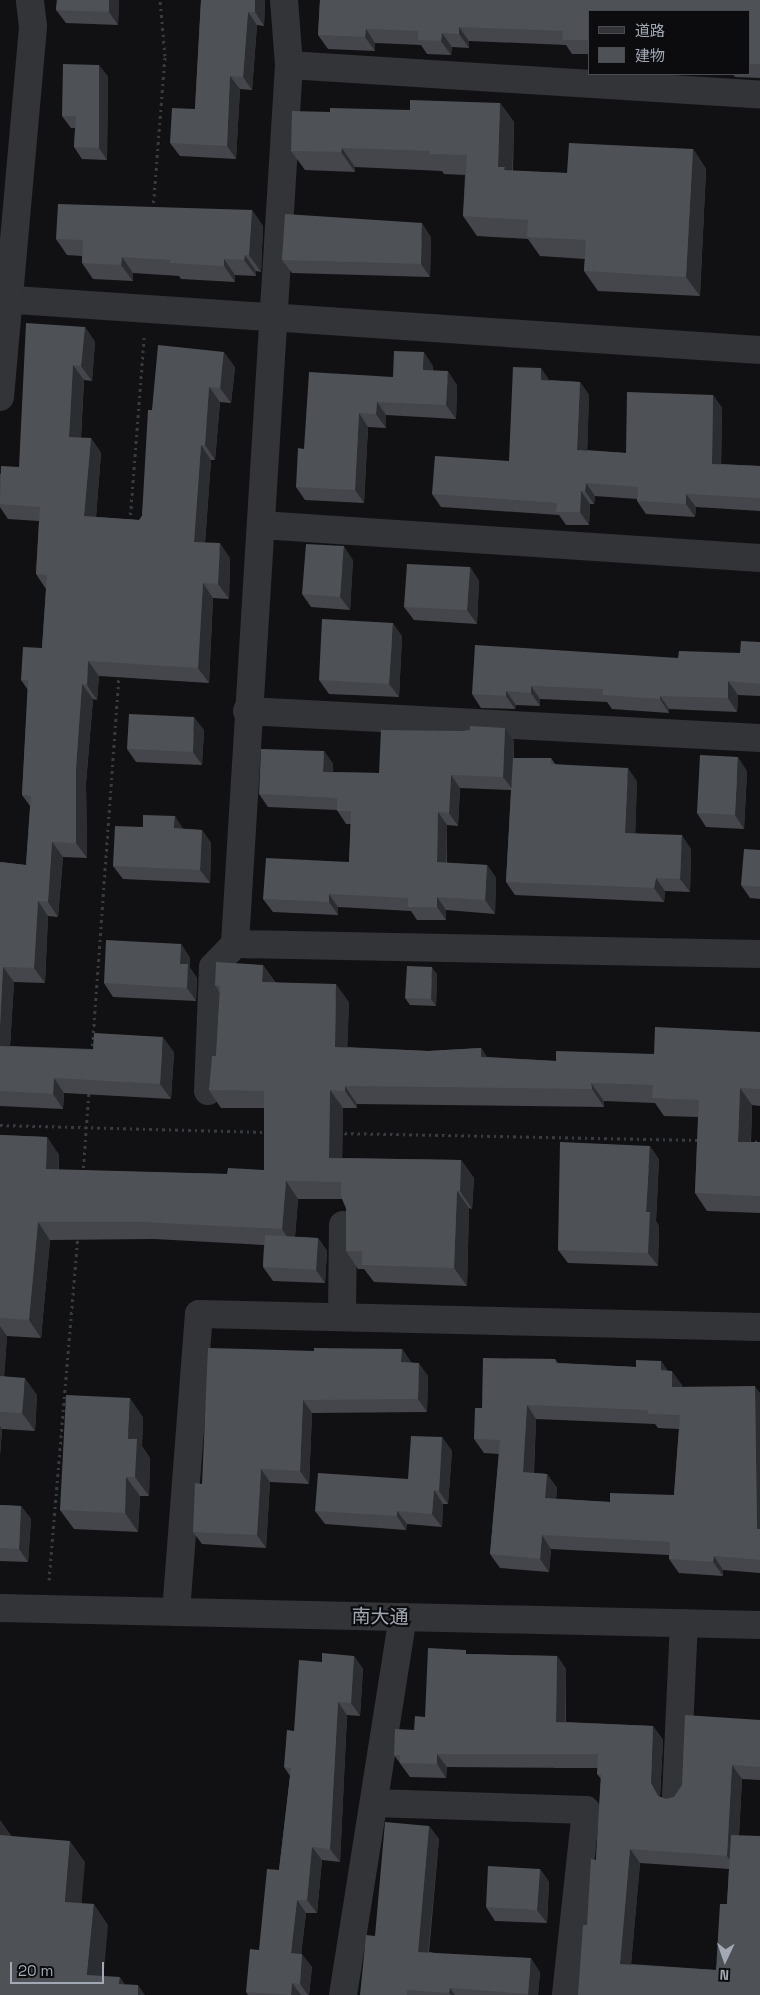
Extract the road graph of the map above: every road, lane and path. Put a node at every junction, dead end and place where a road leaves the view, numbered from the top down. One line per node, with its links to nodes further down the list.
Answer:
1 (30, 0): 6 (street)
2 (160, 0): 7 (path)
3 (284, 0): 4 (street)
4 (289, 65): 5 (street); 10 (street)
5 (760, 95)
6 (11, 173): 8 (street)
7 (153, 212)
8 (4, 300): 9 (street); 12 (street)
9 (146, 310): 10 (street); 14 (path)
10 (272, 318): 11 (street); 13 (street)
11 (760, 350)
12 (0, 397)
13 (261, 525): 15 (street); 17 (street)
14 (130, 527)
15 (760, 558)
16 (120, 665): 21 (path)
17 (247, 711): 18 (street); 19 (street)
18 (760, 738)
19 (235, 944): 20 (street); 23 (street)
20 (760, 954)
21 (92, 1060)
22 (89, 1089): 25 (path)
23 (208, 1091)
24 (0, 1125): 25 (path)
25 (86, 1129): 26 (path); 31 (path)
26 (275, 1132)
27 (334, 1133): 28 (path)
28 (701, 1140)
29 (740, 1141): 30 (path)
30 (760, 1142)
31 (82, 1178)
32 (343, 1225): 34 (street)
33 (78, 1227): 37 (path)
34 (342, 1317): 35 (street); 38 (street)
35 (760, 1326)
36 (0, 1608): 37 (street, 南大通)
37 (46, 1608): 38 (street, 南大通)
38 (176, 1612): 39 (street, 南大通)
39 (403, 1617): 40 (street, 南大通); 43 (street)
40 (684, 1623): 41 (street, 南大通); 42 (street)
41 (760, 1625)
42 (676, 1798)
43 (374, 1803): 44 (street); 45 (street)
44 (343, 1995)
45 (566, 1995)

